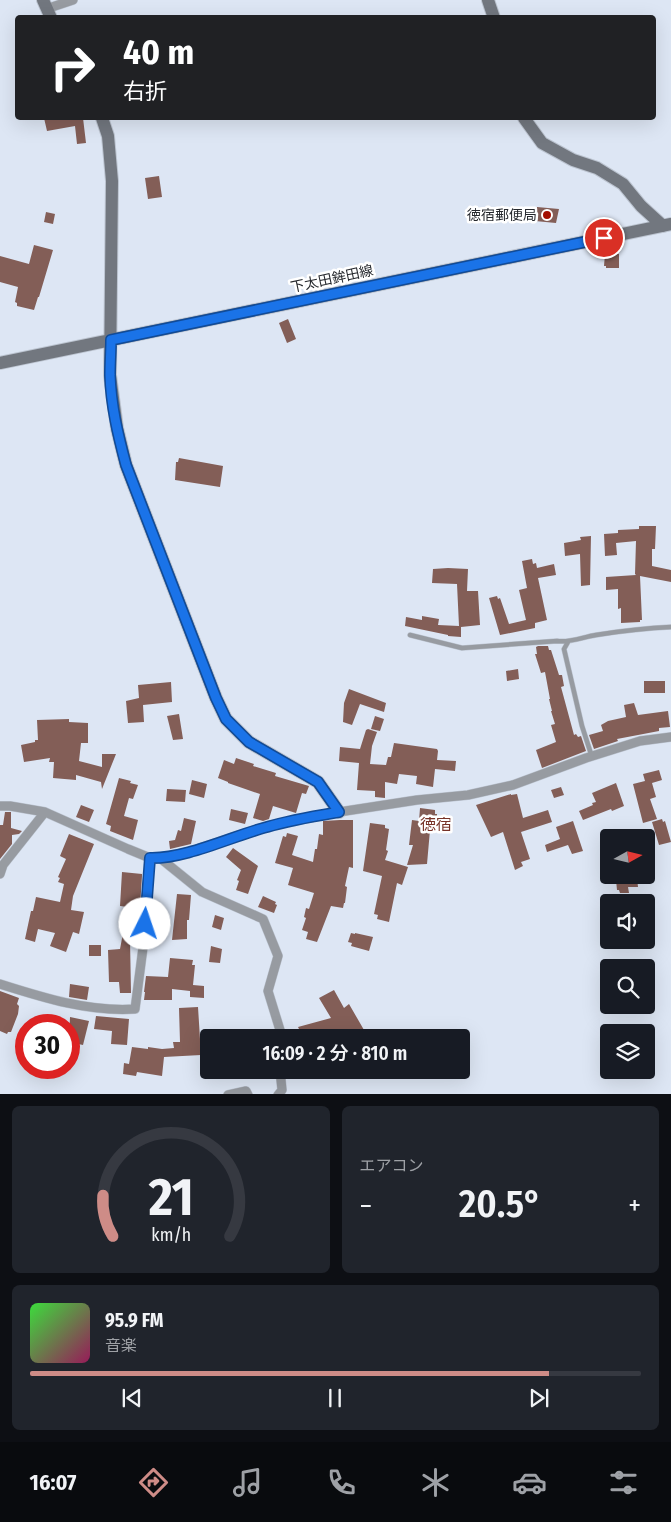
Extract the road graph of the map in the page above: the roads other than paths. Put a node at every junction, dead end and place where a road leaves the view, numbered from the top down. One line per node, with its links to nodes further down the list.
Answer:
1 (73, 0): 3 (street)
2 (488, 0): 4 (street)
3 (47, 9)
4 (493, 15)
5 (103, 120): 8 (street)
6 (525, 120): 7 (street)
7 (667, 225): 8 (street, 下太田鉾田線)
8 (111, 340): 9 (street, 下太田鉾田線); 17 (street)
9 (0, 363)
10 (671, 627): 12 (lane)
11 (410, 635): 12 (lane)
12 (568, 642): 14 (lane)
13 (671, 737): 14 (street)
14 (592, 757): 17 (street)
15 (0, 806): 16 (street)
16 (45, 812): 18 (street); 20 (street)
17 (339, 812): 19 (street)
18 (150, 858): 19 (street); 21 (street)
19 (160, 858): 22 (street)
20 (1, 868)
21 (0, 984)
22 (280, 1029)
23 (281, 1079): 26 (street)
24 (228, 1094): 25 (street)
25 (248, 1094)
26 (278, 1094)

